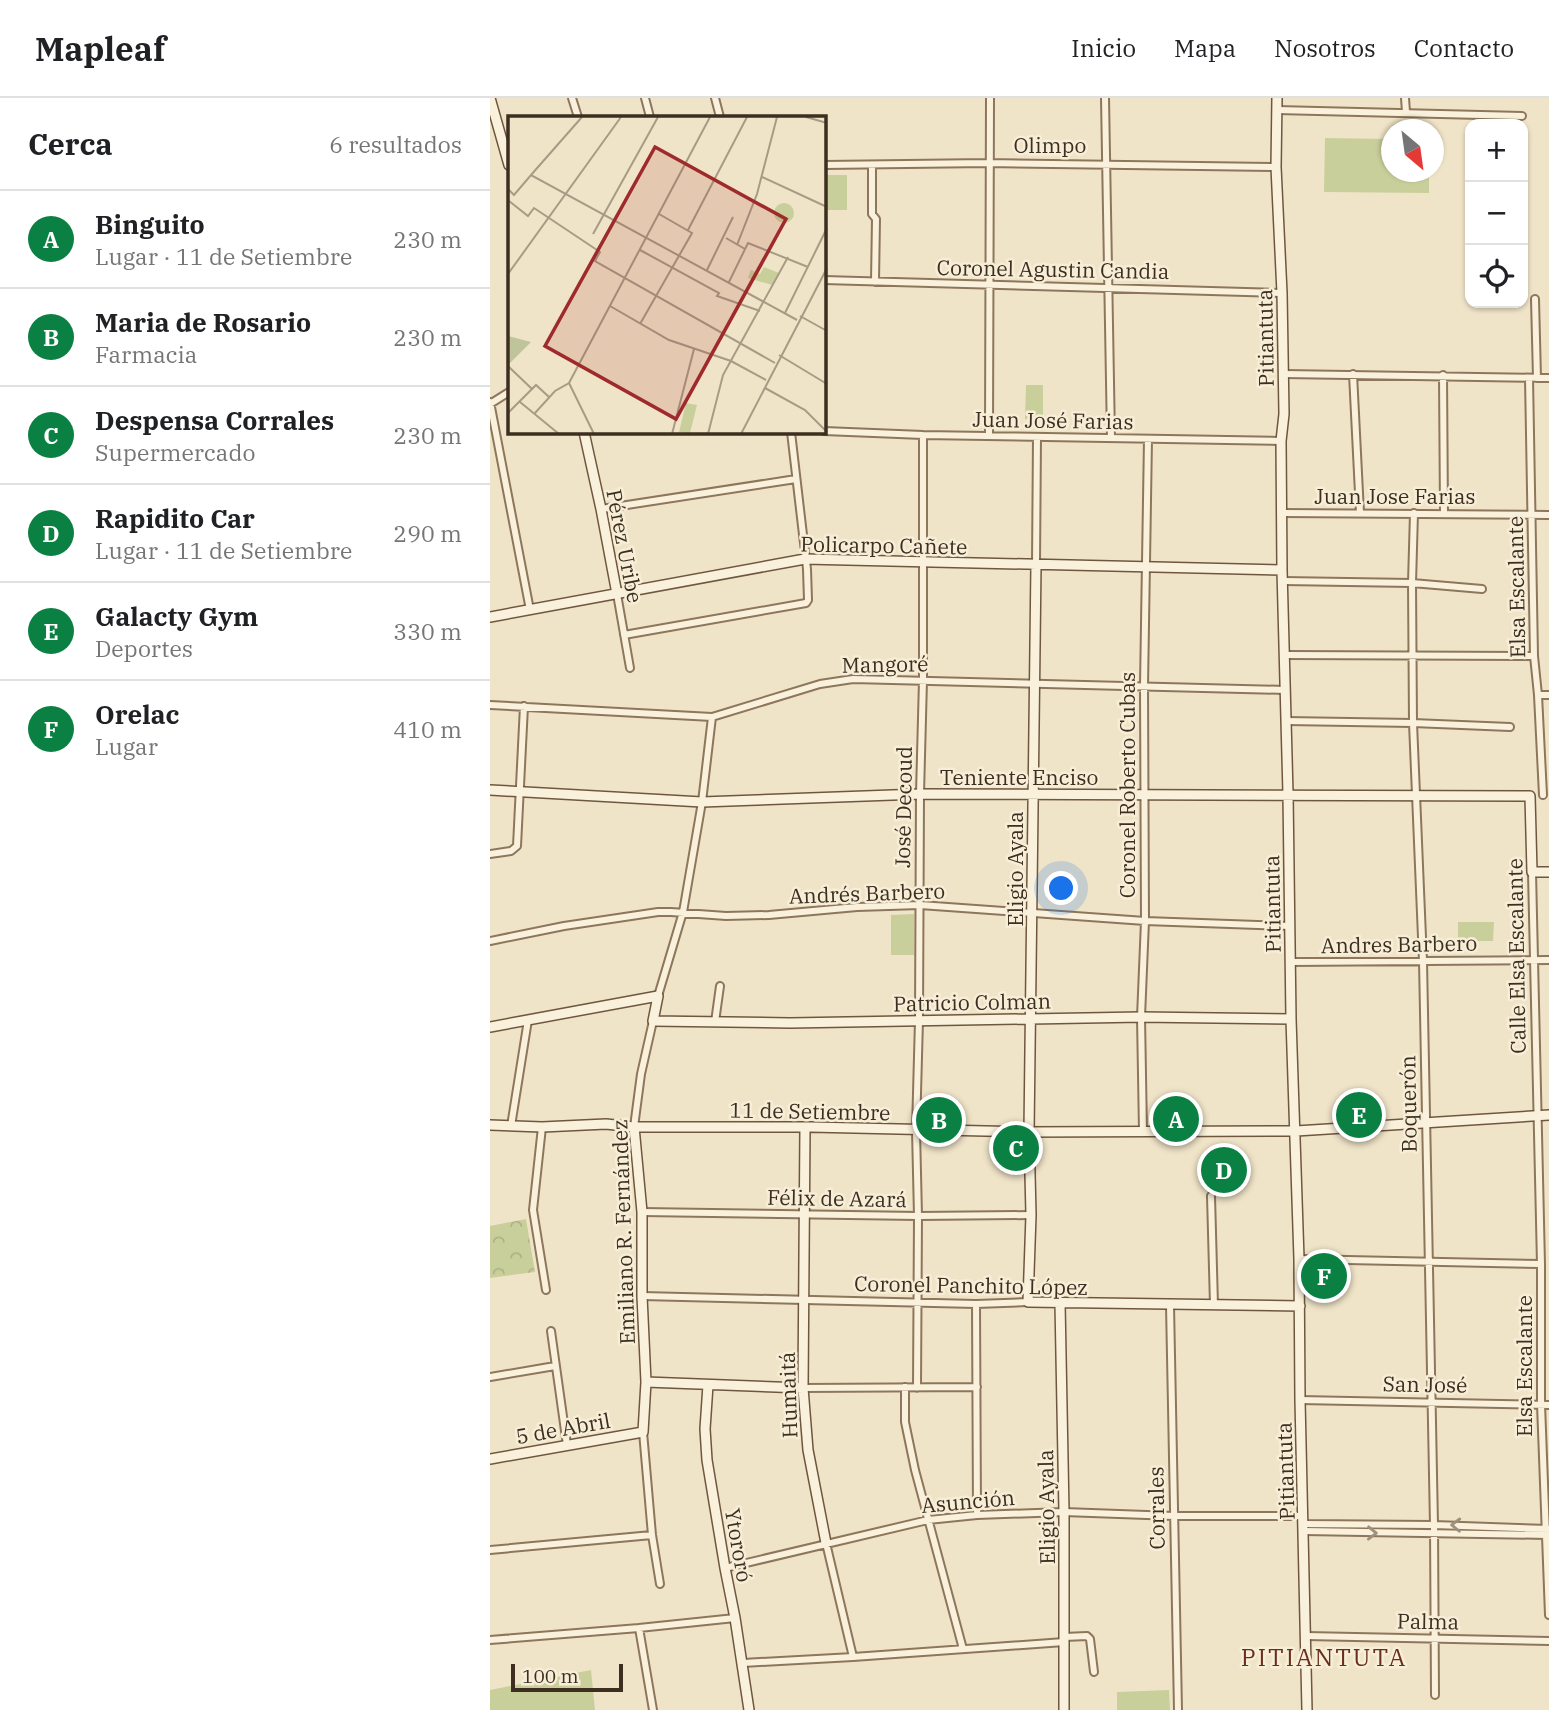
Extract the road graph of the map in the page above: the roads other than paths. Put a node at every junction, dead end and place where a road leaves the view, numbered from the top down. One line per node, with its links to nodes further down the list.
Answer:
1 (490, 98): 15 (street)
2 (572, 98): 11 (street)
3 (645, 98): 12 (street)
4 (715, 98): 13 (street)
5 (989, 98): 16 (street)
6 (1105, 98): 17 (street)
7 (1277, 98): 9 (street, Pitiantuta)
8 (1405, 98): 10 (street)
9 (1277, 110): 10 (street); 20 (street, Pitiantuta)
10 (1406, 112): 14 (street)
11 (578, 116)
12 (650, 116)
13 (720, 116)
14 (1522, 116)
15 (508, 161)
16 (988, 163): 17 (street, Olimpo); 19 (street, Olimpo); 23 (street)
17 (1107, 163): 20 (street, Olimpo); 24 (street)
18 (826, 165): 19 (street, Olimpo)
19 (872, 165): 22 (street)
20 (1276, 167): 25 (street, Pitiantuta)
21 (826, 280): 22 (street, Coronel Agustin Candia)
22 (875, 282): 23 (street, Coronel Agustin Candia)
23 (989, 285): 24 (street, Coronel Agustin Candia); 38 (street)
24 (1109, 288): 25 (street, Coronel Agustin Candia); 40 (street)
25 (1282, 293): 27 (street, Pitiantuta)
26 (1535, 299): 30 (street)
27 (1283, 374): 28 (street); 42 (street, Pitiantuta)
28 (1353, 374): 29 (street); 46 (street)
29 (1443, 375): 30 (street); 48 (street)
30 (1533, 378): 31 (street); 49 (street, Elsa Escalante)
31 (1549, 378)
32 (508, 394): 33 (street)
33 (490, 403): 60 (street)
34 (826, 431): 37 (street, Juan José Farias)
35 (584, 434): 44 (street, Pérez Uribe)
36 (791, 434): 43 (street)
37 (923, 435): 38 (street, Juan José Farias); 52 (street, José Decoud)
38 (989, 436): 39 (street, Juan José Farias)
39 (1037, 437): 40 (street, Juan José Farias); 53 (street, Eligio Ayala)
40 (1111, 438): 41 (street, Juan José Farias)
41 (1148, 439): 42 (street, Juan José Farias); 54 (street, Coronel Roberto Cubas)
42 (1281, 441): 45 (street, Pitiantuta)
43 (796, 479): 44 (street); 51 (street)
44 (601, 509): 59 (street, Pérez Uribe)
45 (1282, 513): 46 (street, Juan Jose Farias); 55 (street, Pitiantuta)
46 (1360, 513): 47 (street, Juan Jose Farias)
47 (1414, 513): 48 (street, Juan Jose Farias); 57 (street, Boquerón)
48 (1444, 513): 49 (street, Juan Jose Farias)
49 (1532, 515): 50 (street, Juan Jose Farias); 65 (street, Elsa Escalante)
50 (1549, 515)
51 (805, 559): 52 (street, Policarpo Cañete); 59 (street, Policarpo Cañete); 62 (street)
52 (923, 562): 53 (street, Policarpo Cañete); 67 (street, José Decoud)
53 (1036, 564): 54 (street, Policarpo Cañete); 68 (street, Eligio Ayala)
54 (1147, 568): 55 (street, Policarpo Cañete); 69 (street, Coronel Roberto Cubas)
55 (1282, 570): 56 (street, Pitiantuta)
56 (1283, 582): 57 (street); 63 (street, Pitiantuta)
57 (1412, 583): 58 (street); 64 (street, Boquerón)
58 (1482, 589)
59 (617, 594): 60 (street, Policarpo Cañete); 62 (street, Pérez Uribe)
60 (530, 610): 61 (street, Policarpo Cañete)
61 (490, 617)
62 (624, 635): 66 (street, Pérez Uribe)
63 (1285, 654): 64 (street); 70 (street, Pitiantuta)
64 (1413, 655): 65 (street); 77 (street, Boquerón)
65 (1534, 656): 71 (street, Elsa Escalante)
66 (630, 668)
67 (923, 680): 68 (street, Mangoré); 75 (street, Mangoré); 81 (street, José Decoud)
68 (1035, 684): 69 (street, Mangoré); 82 (street, Eligio Ayala)
69 (1144, 686): 70 (street, Mangoré); 84 (street, Coronel Roberto Cubas)
70 (1285, 690): 76 (street, Pitiantuta)
71 (1538, 695): 72 (street); 85 (street, Elsa Escalante)
72 (1549, 695)
73 (490, 705): 74 (street, Mangoré)
74 (524, 706): 75 (street, Mangoré); 80 (street)
75 (712, 717): 88 (street, Emiliano R. Fernández)
76 (1286, 721): 77 (street); 83 (street, Pitiantuta)
77 (1413, 723): 78 (street); 86 (street, Boquerón)
78 (1510, 727)
79 (490, 790): 80 (street, Teniente Enciso)
80 (520, 792): 88 (street, Teniente Enciso); 89 (street)
81 (920, 794): 82 (street, Teniente Enciso); 88 (street, Teniente Enciso); 92 (street, José Decoud)
82 (1033, 794): 84 (street, Teniente Enciso); 94 (street, Eligio Ayala)
83 (1288, 794): 84 (street, Teniente Enciso); 86 (street, Teniente Enciso); 96 (street, Pitiantuta)
84 (1146, 795): 95 (street, Coronel Roberto Cubas)
85 (1546, 795): 87 (street, Teniente Enciso)
86 (1416, 796): 87 (street, Teniente Enciso); 100 (street, Boquerón)
87 (1530, 796): 90 (street, Calle Elsa Escalante)
88 (702, 802): 93 (street, Emiliano R. Fernández)
89 (490, 854)
90 (1532, 872): 91 (street); 98 (street, Calle Elsa Escalante)
91 (1549, 872)
92 (920, 905): 93 (street, Andrés Barbero); 94 (street, Andrés Barbero); 107 (street, José Decoud)
93 (683, 912): 97 (street, Andrés Barbero); 103 (street, Emiliano R. Fernández)
94 (1032, 912): 95 (street, Andrés Barbero); 108 (street, Eligio Ayala)
95 (1145, 921): 96 (street, Andrés Barbero); 104 (street, Coronel Roberto Cubas)
96 (1290, 926): 101 (street, Pitiantuta)
97 (490, 941)
98 (1534, 960): 99 (street, Andres Barbero); 100 (street, Andres Barbero); 113 (street, Calle Elsa Escalante)
99 (1549, 960)
100 (1423, 961): 101 (street, Andres Barbero); 114 (street, Boquerón)
101 (1290, 962): 105 (street, Pitiantuta)
102 (720, 986): 110 (street)
103 (658, 996): 106 (street); 109 (street, Emiliano R. Fernández)
104 (1141, 1017): 105 (street, Patricio Colman); 108 (street, Patricio Colman); 123 (street, Coronel Roberto Cubas)
105 (1291, 1019): 121 (street, Pitiantuta)
106 (528, 1020): 111 (street); 116 (street)
107 (919, 1020): 108 (street, Patricio Colman); 110 (street, Patricio Colman); 120 (street, José Decoud)
108 (1031, 1020): 122 (street, Eligio Ayala)
109 (653, 1021): 110 (street, Patricio Colman); 118 (street, Emiliano R. Fernández)
110 (715, 1022)
111 (490, 1027)
112 (1549, 1115): 113 (street, 11 de Setiembre)
113 (1538, 1116): 114 (street, 11 de Setiembre); 125 (street, Elsa Escalante)
114 (1426, 1123): 121 (street, 11 de Setiembre); 132 (street, Boquerón)
115 (490, 1125): 116 (street, 11 de Setiembre)
116 (512, 1126): 117 (street, 11 de Setiembre)
117 (542, 1127): 118 (street, 11 de Setiembre); 134 (street)
118 (634, 1127): 119 (street, 11 de Setiembre); 127 (street, Emiliano R. Fernández)
119 (805, 1127): 120 (street, 11 de Setiembre); 128 (street, Humaitá)
120 (916, 1130): 122 (street, 11 de Setiembre); 130 (street, José Decoud)
121 (1296, 1131): 123 (street, 11 de Setiembre); 131 (street, Pitiantuta)
122 (1029, 1132): 123 (street, 11 de Setiembre); 129 (street, Eligio Ayala)
123 (1143, 1132)
124 (1211, 1196): 142 (street)
125 (1540, 1211): 126 (street); 133 (street, Elsa Escalante)
126 (1549, 1211)
127 (642, 1212): 128 (street, Félix de Azará); 135 (street, Emiliano R. Fernández)
128 (805, 1215): 130 (street, Félix de Azará); 136 (street, Humaitá)
129 (1031, 1215): 130 (street, Félix de Azará); 138 (street, Eligio Ayala)
130 (918, 1216): 137 (street, José Decoud)
131 (1299, 1259): 132 (street); 143 (street, Pitiantuta)
132 (1428, 1262): 133 (street); 154 (street, Boquerón)
133 (1541, 1264): 155 (street, Elsa Escalante)
134 (545, 1290)
135 (642, 1296): 136 (street, Coronel Panchito López); 147 (street, Emiliano R. Fernández)
136 (804, 1301): 137 (street, Coronel Panchito López); 151 (street, Humaitá)
137 (918, 1302): 140 (street, Coronel Panchito López); 152 (street, José Decoud)
138 (1028, 1302): 139 (street, Coronel Panchito López); 140 (street, Coronel Panchito López)
139 (1060, 1303): 141 (street, Coronel Panchito López); 160 (street, Eligio Ayala)
140 (976, 1304): 150 (street)
141 (1170, 1305): 142 (street, Coronel Panchito López); 162 (street, Corrales)
142 (1214, 1305): 143 (street, Coronel Panchito López)
143 (1300, 1306): 153 (street, Pitiantuta)
144 (551, 1331): 145 (street)
145 (555, 1366): 146 (street); 158 (street)
146 (490, 1377)
147 (646, 1382): 148 (street); 157 (street, Emiliano R. Fernández)
148 (708, 1385): 151 (street); 171 (street, Ytororó)
149 (905, 1387): 151 (street); 152 (street); 163 (street)
150 (977, 1387): 152 (street); 161 (street)
151 (803, 1388): 169 (street, Humaitá)
152 (917, 1388)
153 (1300, 1400): 154 (street, San José); 164 (street, Pitiantuta)
154 (1431, 1402): 155 (street, San José); 165 (street, Boquerón)
155 (1541, 1404): 156 (street, San José); 166 (street, Elsa Escalante)
156 (1549, 1405)
157 (643, 1432): 158 (street, 5 de Abril); 168 (street, Emiliano R. Fernández)
158 (567, 1445): 159 (street, 5 de Abril)
159 (490, 1459)
160 (1064, 1512): 161 (street, Asunción); 162 (street, Asunción); 179 (street, Eligio Ayala)
161 (977, 1515): 163 (street, Asunción)
162 (1174, 1516): 164 (street, Asunción); 189 (street, Corrales)
163 (928, 1520): 169 (street, Asunción); 181 (street)
164 (1304, 1524): 165 (street, Asunción); 167 (street, Asunción, one-way to 167); 176 (street, Pitiantuta)
165 (1434, 1525): 166 (street, Asunción, one-way to 165); 167 (street, Boquerón)
166 (1547, 1532): 167 (street, Asunción); 173 (street, Elsa Escalante)
167 (1434, 1534): 177 (street, Boquerón)
168 (652, 1535): 170 (street); 172 (street, Emiliano R. Fernández)
169 (826, 1543): 171 (street, Asunción); 182 (street, Humaitá)
170 (490, 1550)
171 (725, 1568): 174 (street, Ytororó)
172 (660, 1584)
173 (1549, 1615)
174 (736, 1618): 175 (street); 183 (street, Ytororó)
175 (639, 1628): 178 (street); 186 (street)
176 (1306, 1636): 177 (street, Palma); 190 (street, Pitiantuta)
177 (1436, 1639): 180 (street, Palma); 185 (street, Boquerón)
178 (490, 1640)
179 (1064, 1640): 181 (street); 184 (street); 188 (street, Eligio Ayala)
180 (1549, 1641)
181 (963, 1649): 182 (street)
182 (853, 1657): 183 (street)
183 (743, 1663): 187 (street, Ytororó)
184 (1094, 1672)
185 (1435, 1695)
186 (653, 1710)
187 (749, 1710)
188 (1064, 1710)
189 (1178, 1710)
190 (1307, 1710)

